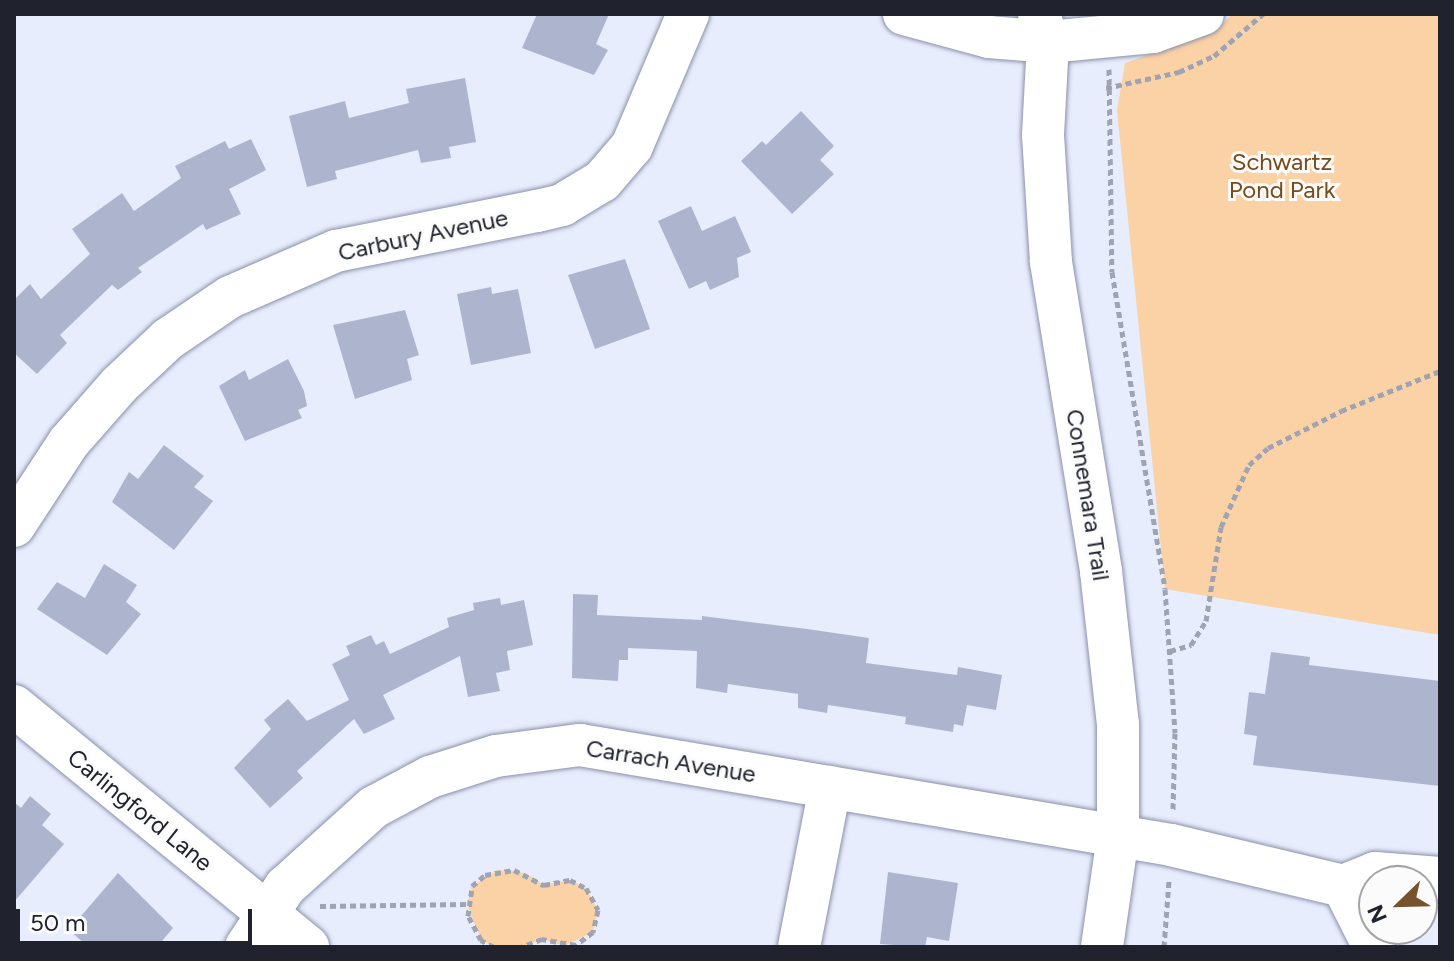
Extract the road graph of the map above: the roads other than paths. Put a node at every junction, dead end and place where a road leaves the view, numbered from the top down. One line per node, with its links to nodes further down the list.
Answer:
1 (688, 14): 5 (street, Carbury Avenue)
2 (904, 14): 4 (street)
3 (1203, 14): 4 (street)
4 (1050, 23): 8 (street, Connemara Trail)
5 (14, 526)
6 (14, 706): 11 (street, Carlingford Lane)
7 (830, 787): 8 (street, Carrach Avenue); 11 (street, Carrach Avenue); 13 (street)
8 (1118, 836): 10 (street, Carrach Avenue); 14 (street, Connemara Trail)
9 (1440, 878): 10 (street)
10 (1343, 886): 15 (street)
11 (256, 930): 12 (street, Carlingford Lane)
12 (308, 947)
13 (799, 947)
14 (1102, 947)
15 (1374, 947)

